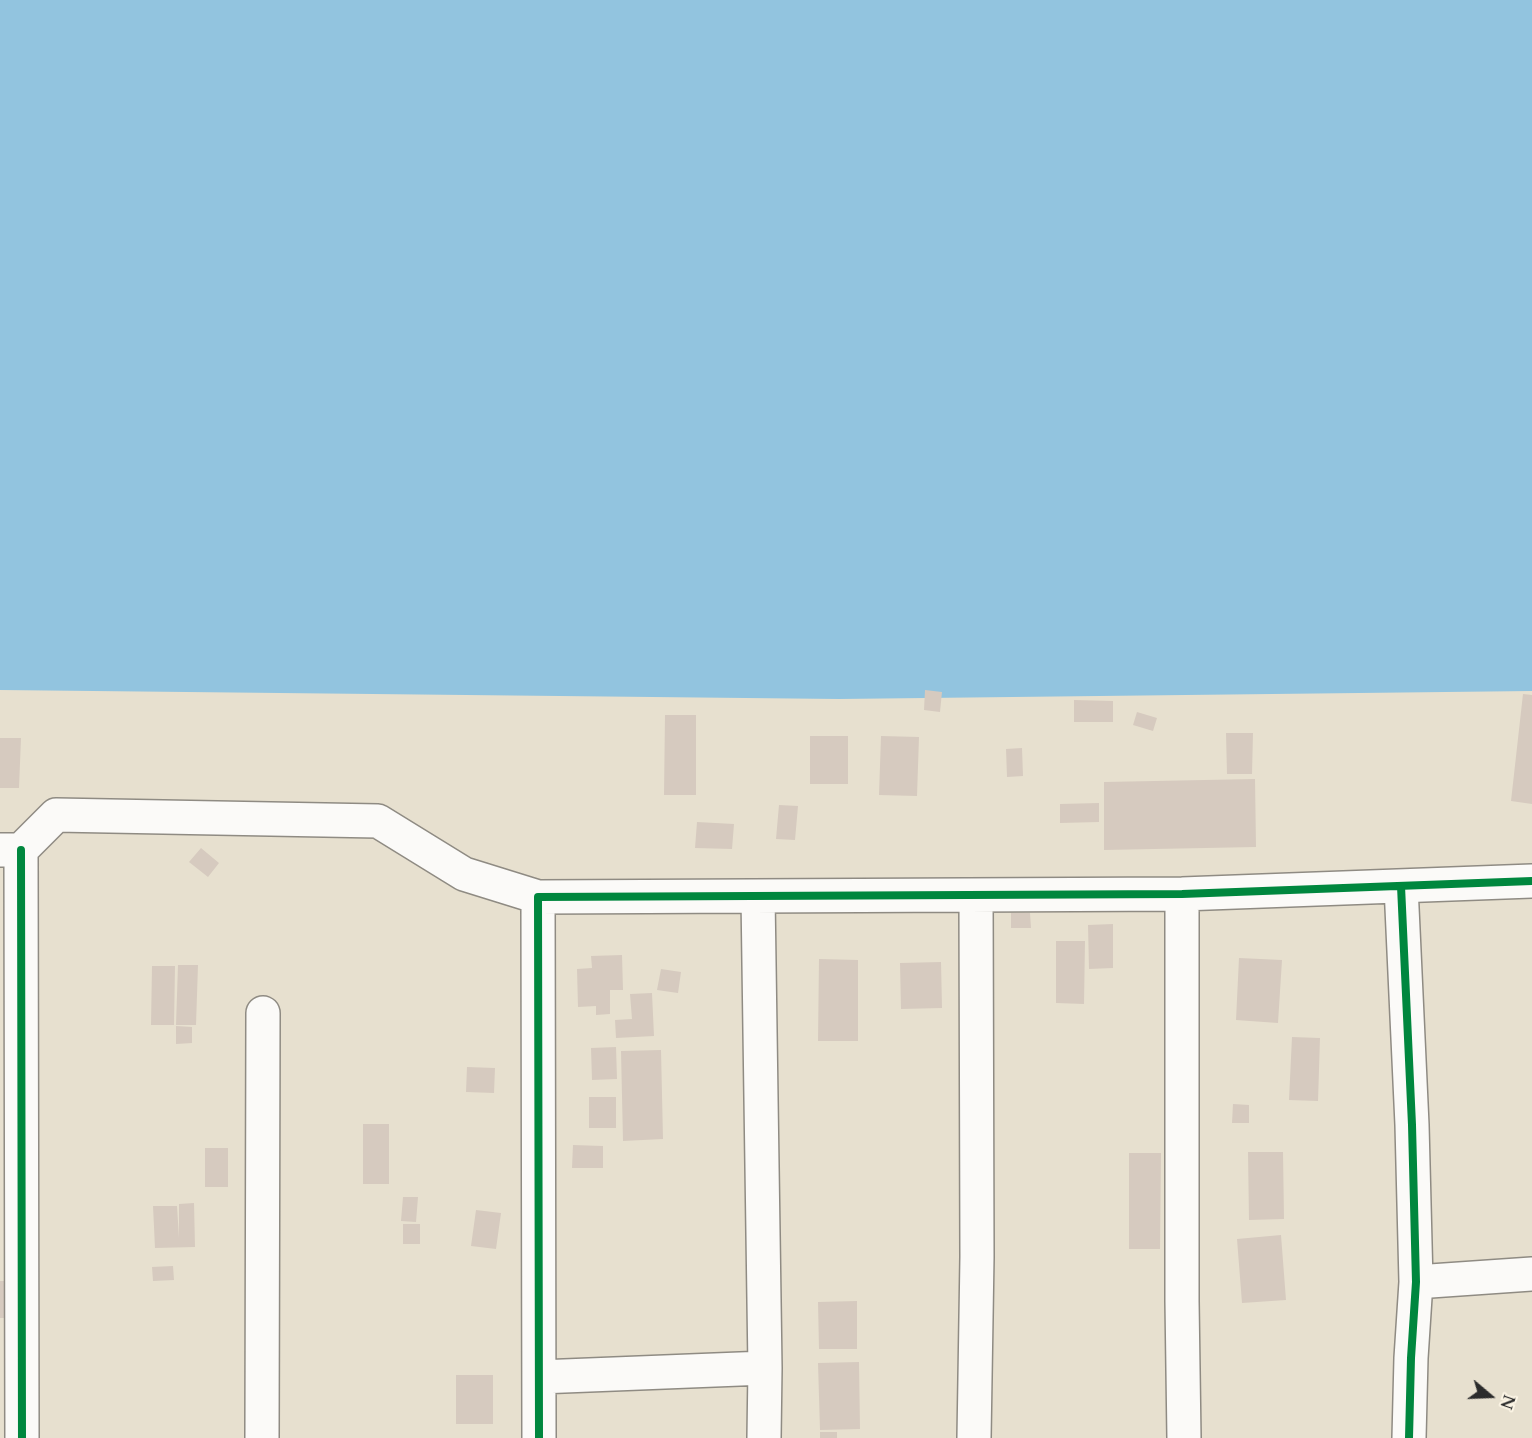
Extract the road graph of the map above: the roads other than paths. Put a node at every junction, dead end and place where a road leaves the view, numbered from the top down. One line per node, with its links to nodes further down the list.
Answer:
1 (10, 850): 7 (street); 13 (street)
2 (1532, 881): 3 (street)
3 (1401, 886): 4 (street); 10 (street)
4 (1182, 894): 5 (street); 18 (street)
5 (976, 895): 6 (street); 17 (street)
6 (758, 896): 7 (street); 11 (street)
7 (538, 897): 12 (street)
8 (263, 1013): 14 (street)
9 (1532, 1274): 10 (street)
10 (1416, 1282): 19 (street)
11 (765, 1368): 12 (street); 16 (street)
12 (539, 1377): 15 (street)
13 (22, 1438)
14 (262, 1438)
15 (539, 1438)
16 (764, 1438)
17 (974, 1438)
18 (1184, 1438)
19 (1409, 1438)

